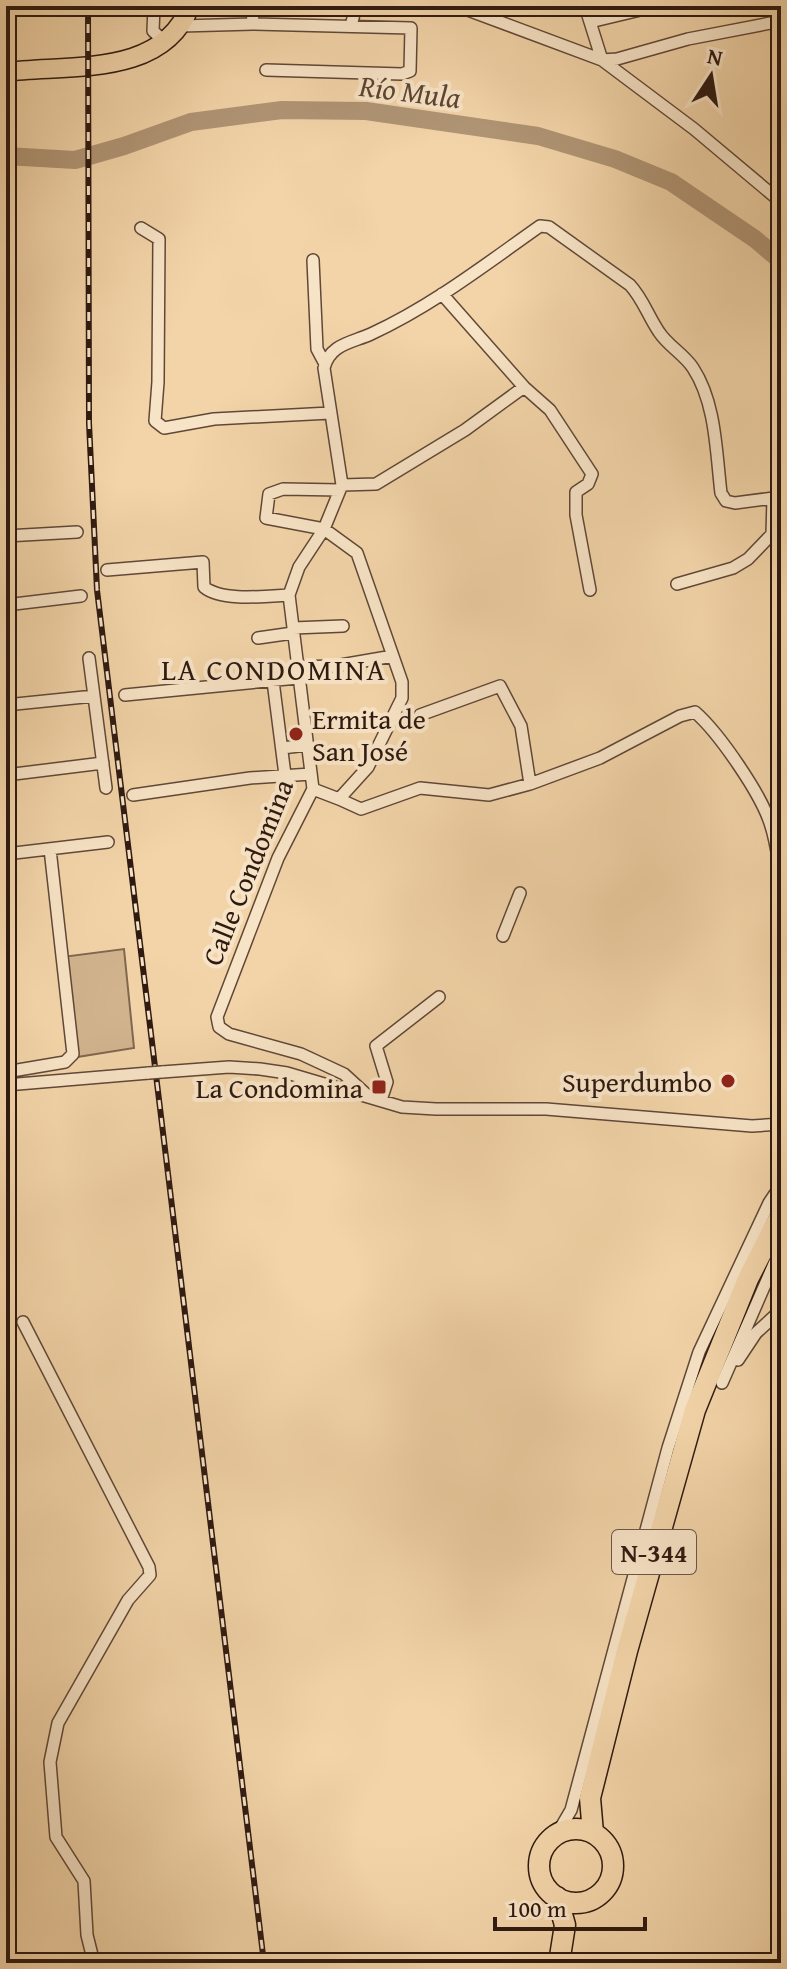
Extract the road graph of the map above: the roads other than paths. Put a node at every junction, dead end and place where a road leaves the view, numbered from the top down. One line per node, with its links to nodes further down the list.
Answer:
1 (154, 6): 13 (street)
2 (190, 6): 11 (main road)
3 (252, 6): 10 (street)
4 (356, 6): 12 (street)
5 (457, 6): 15 (street)
6 (585, 6): 9 (street)
7 (657, 6): 9 (street)
8 (781, 21): 15 (street)
9 (590, 22): 15 (street)
10 (253, 24): 11 (street); 12 (street)
11 (181, 26): 13 (main road)
12 (351, 26): 17 (street)
13 (165, 42): 16 (main road)
14 (6, 60): 16 (main road)
15 (602, 60): 19 (street)
16 (62, 67): 18 (main road)
17 (266, 70)
18 (6, 72)
19 (781, 202)
20 (141, 228): 25 (street)
21 (313, 260): 23 (street)
22 (442, 294): 23 (street); 24 (street); 30 (street)
23 (325, 364): 25 (street)
24 (524, 387): 26 (street); 33 (street)
25 (330, 413): 26 (street)
26 (341, 488): 27 (street); 27 (street)
27 (324, 529): 34 (street); 40 (street)
28 (77, 532): 29 (street)
29 (6, 536)
30 (777, 538): 32 (street)
31 (107, 570): 34 (street)
32 (677, 584)
33 (590, 590)
34 (289, 595): 38 (street, Calle Condomina)
35 (81, 596): 36 (street)
36 (6, 605)
37 (343, 626): 38 (street)
38 (293, 631): 39 (street); 42 (street, Calle Condomina)
39 (258, 638)
40 (393, 656): 42 (street); 58 (street)
41 (89, 658): 45 (street)
42 (297, 672): 43 (street); 48 (street, Calle Condomina)
43 (273, 681): 44 (street); 49 (street)
44 (125, 695)
45 (94, 696): 46 (street); 50 (street)
46 (6, 705)
47 (420, 715): 54 (street)
48 (307, 745): 49 (street); 51 (street, Calle Condomina)
49 (282, 748): 53 (street)
50 (103, 763): 52 (street); 55 (street)
51 (311, 774): 53 (street); 56 (street, Calle Condomina)
52 (6, 775)
53 (285, 775): 57 (street)
54 (530, 784): 58 (street); 62 (street)
55 (106, 788)
56 (313, 789): 58 (street); 68 (street, Calle Condomina)
57 (133, 795)
58 (339, 799)
59 (108, 842): 60 (street)
60 (50, 849): 61 (street); 66 (street)
61 (6, 854)
62 (781, 875)
63 (520, 893): 64 (street)
64 (503, 936)
65 (439, 997): 69 (street)
66 (6, 1072)
67 (6, 1085): 68 (street, bridge)
68 (368, 1096): 69 (street)
69 (381, 1100): 71 (street)
70 (781, 1124): 71 (street)
71 (752, 1126): 72 (street)
72 (781, 1133)
73 (781, 1185): 79 (street)
74 (781, 1214): 78 (highway, N-344)
75 (781, 1248): 76 (street)
76 (781, 1310)
77 (23, 1322): 84 (street)
78 (590, 1798): 79 (highway, N-344); 80 (highway, N-344)
79 (562, 1832): 80 (highway); 81 (highway, N-344)
80 (593, 1833): 82 (highway, N-344)
81 (557, 1897): 82 (highway); 83 (highway, N-344)
82 (583, 1901): 83 (highway, N-344)
83 (565, 1925): 85 (highway, N-344)
84 (94, 1963)
85 (559, 1963)

